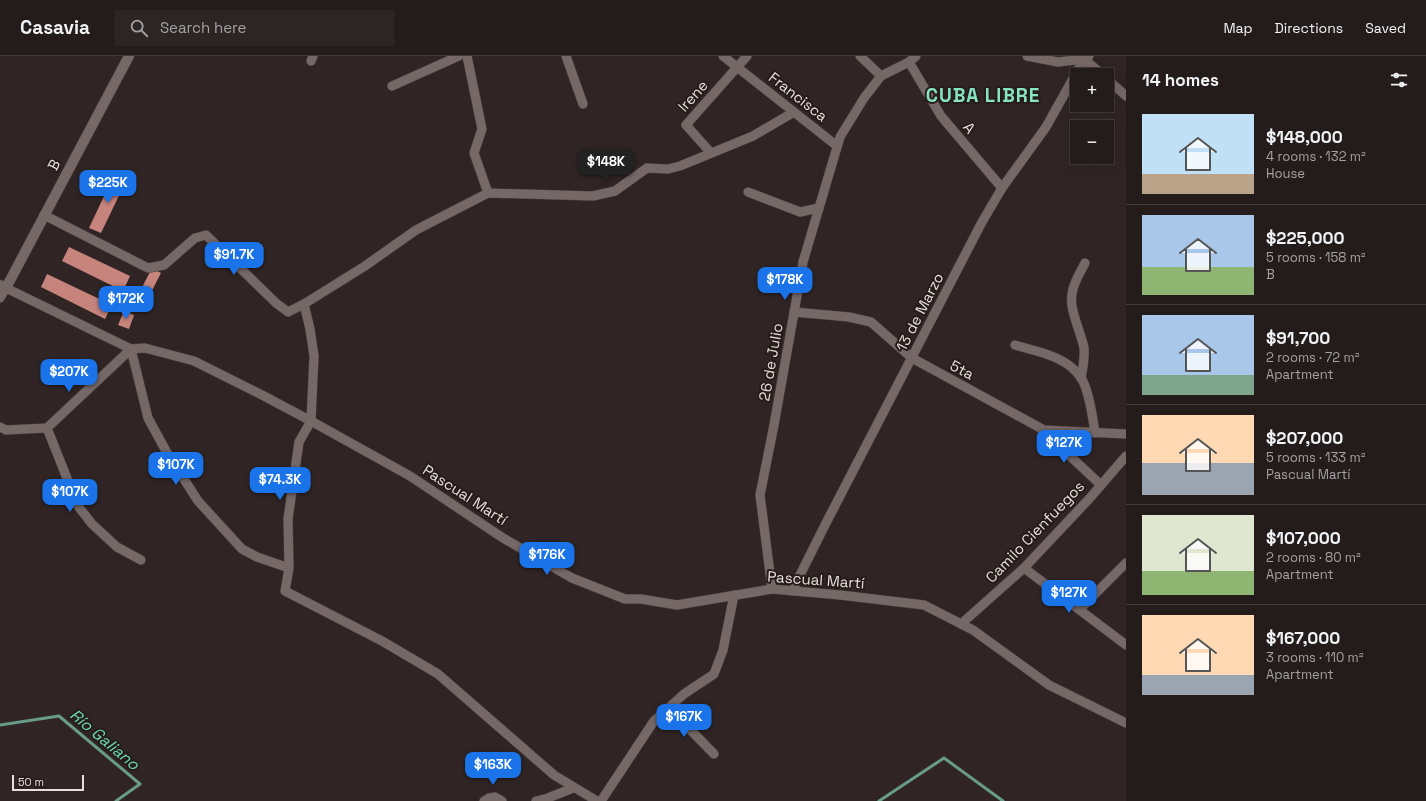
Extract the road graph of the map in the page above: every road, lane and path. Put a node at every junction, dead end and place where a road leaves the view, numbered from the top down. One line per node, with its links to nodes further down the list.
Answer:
1 (129, 56): 25 (street, B)
2 (459, 56): 15 (street)
3 (467, 56): 23 (street)
4 (566, 56): 17 (street)
5 (723, 56): 11 (street, Francisca)
6 (747, 56): 11 (street, Irene)
7 (860, 56): 13 (street)
8 (1027, 56): 9 (street)
9 (1086, 58): 12 (street); 21 (street, 13 de Marzo)
10 (913, 59): 13 (street, 26 de Julio); 21 (street, A)
11 (737, 68): 18 (street, Francisca); 20 (street, Irene)
12 (1095, 68)
13 (881, 76): 19 (street, 26 de Julio)
14 (1114, 85): 16 (street)
15 (392, 86)
16 (1126, 96)
17 (583, 104)
18 (794, 112): 19 (street, Francisca); 20 (street)
19 (837, 146): 24 (street, 26 de Julio)
20 (711, 154): 23 (street)
21 (1002, 188): 33 (street, 13 de Marzo)
22 (748, 192): 24 (street)
23 (488, 193): 29 (street)
24 (819, 208): 30 (street, 26 de Julio)
25 (44, 215): 27 (street, B); 29 (street)
26 (1085, 263): 34 (street)
27 (3, 286): 28 (street); 32 (street, Pascual Martí)
28 (0, 298)
29 (304, 304): 35 (street)
30 (794, 312): 33 (street, 5ta); 47 (street, 26 de Julio)
31 (1015, 346): 34 (street)
32 (131, 349): 35 (street, Pascual Martí); 37 (street); 45 (street)
33 (912, 358): 38 (street, 5ta); 48 (street, 13 de Marzo)
34 (1082, 378): 39 (street)
35 (311, 421): 45 (street); 49 (street, Pascual Martí)
36 (0, 427): 37 (street)
37 (47, 428): 43 (street)
38 (1040, 428): 39 (street, 5ta); 42 (street)
39 (1095, 433): 40 (street, 5ta)
40 (1126, 434)
41 (1126, 456): 42 (street, Camilo Cienfuegos)
42 (1101, 485): 46 (street, Camilo Cienfuegos)
43 (141, 560)
44 (1126, 563): 50 (street)
45 (289, 568): 56 (street)
46 (1024, 568): 50 (street); 51 (street, Camilo Cienfuegos)
47 (772, 589): 48 (street, Pascual Martí); 49 (street, Pascual Martí)
48 (792, 591): 51 (street, Pascual Martí)
49 (734, 595): 53 (street)
50 (1080, 609): 52 (street)
51 (960, 624): 54 (street, Pascual Martí)
52 (1126, 645)
53 (669, 708): 55 (street); 61 (street)
54 (1126, 723)
55 (714, 754)
56 (573, 788): 59 (street); 60 (street)
57 (484, 801): 58 (street)
58 (502, 801)
59 (536, 801)
60 (597, 801)
61 (601, 801)

